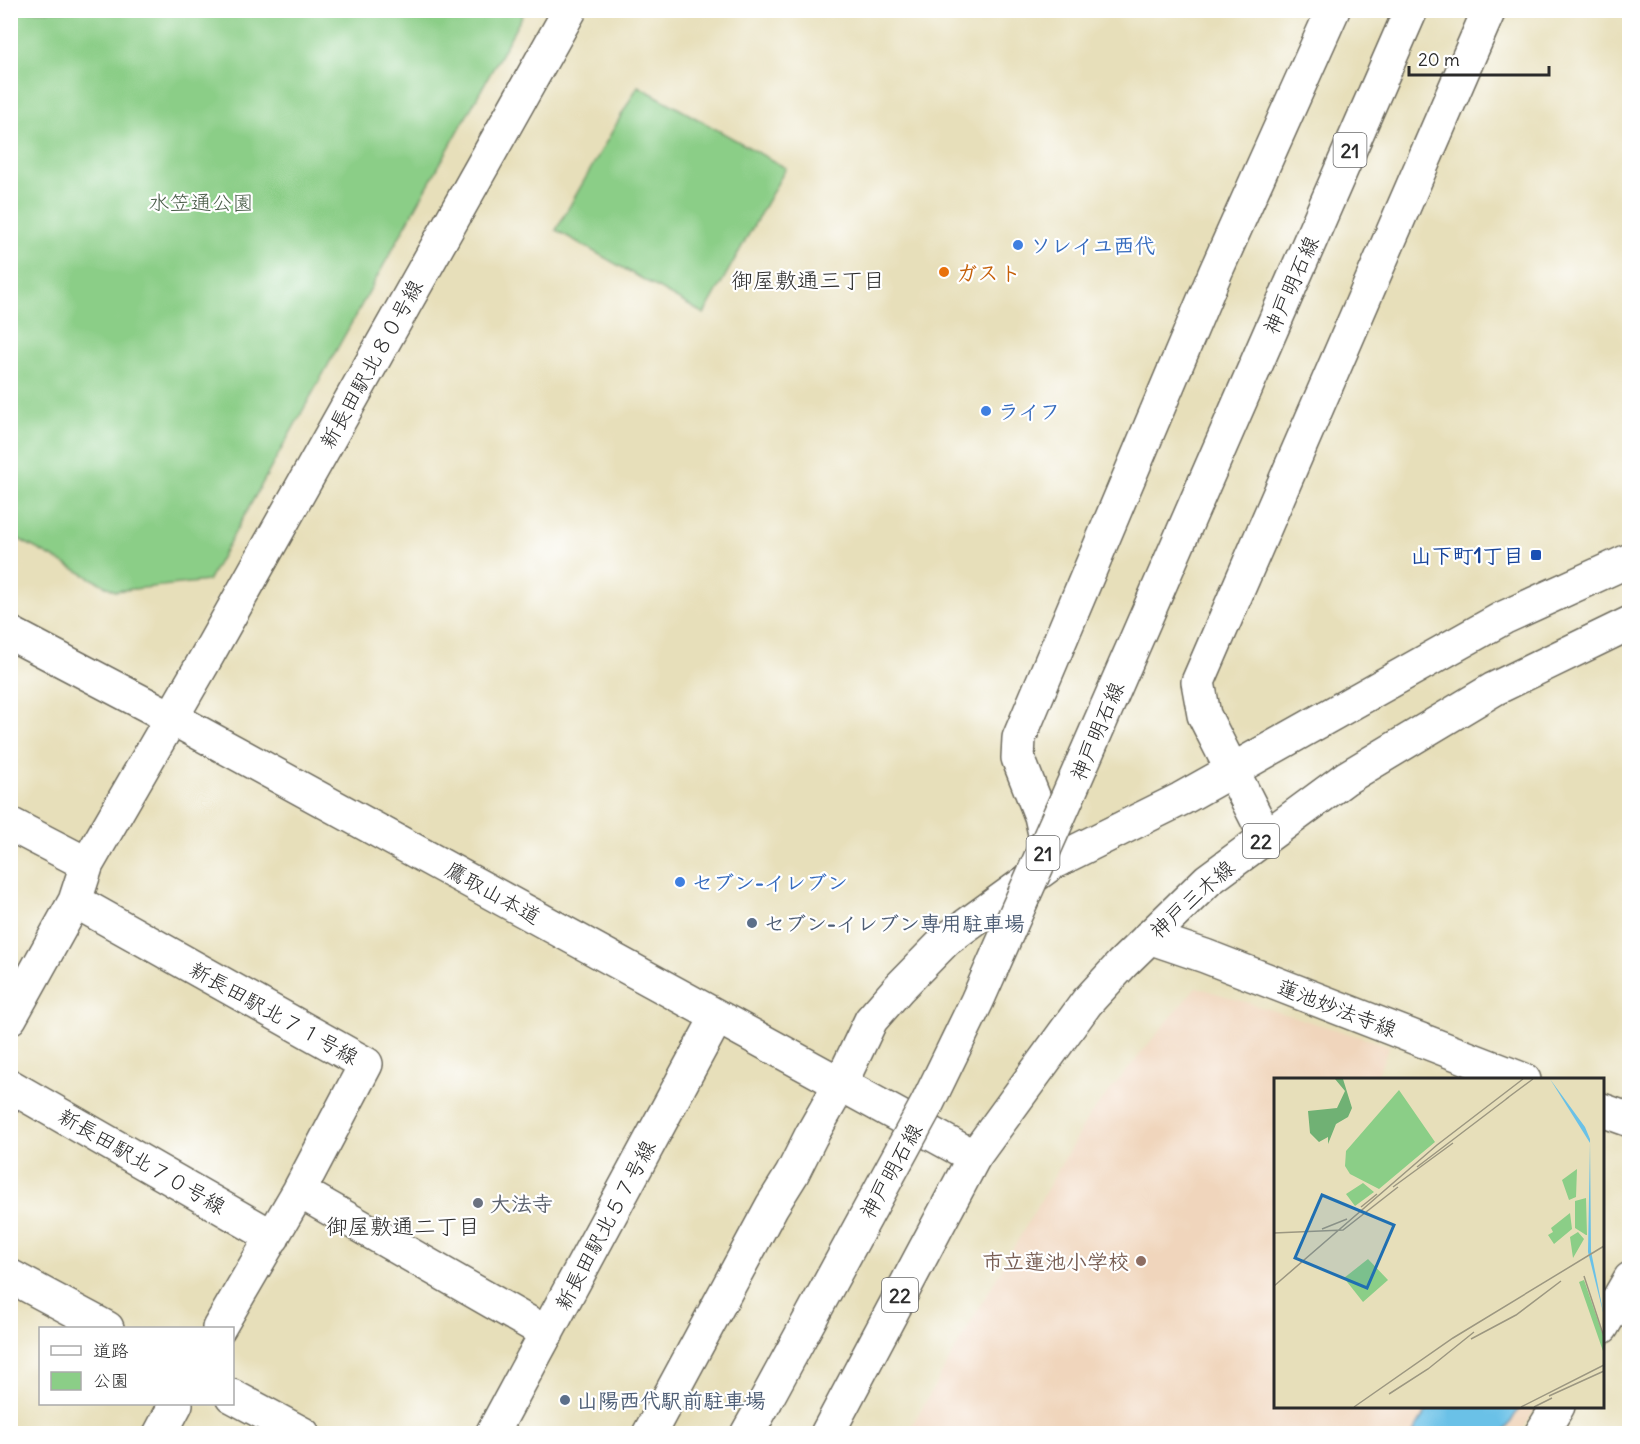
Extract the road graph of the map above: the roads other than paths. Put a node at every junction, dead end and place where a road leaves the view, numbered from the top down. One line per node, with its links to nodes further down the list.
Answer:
1 (570, 10): 8 (main road, 新長田駅北８０号線)
2 (1333, 10): 12 (main road)
3 (1411, 10): 39 (main road, 神戸明石線 / 21, bridge)
4 (1489, 10): 9 (main road)
5 (1629, 560): 9 (main road)
6 (1629, 623): 11 (main road, 神戸三木線 / 22)
7 (10, 633): 8 (main road, 鷹取山本道)
8 (172, 718): 13 (main road, 新長田駅北８０号線); 16 (main road, 鷹取山本道)
9 (1232, 769): 11 (main road); 12 (main road)
10 (10, 824): 13 (main road)
11 (1266, 837): 15 (main road, 神戸三木線 / 22)
12 (1052, 863): 19 (main road)
13 (87, 864): 14 (main road, 新長田駅北８０号線)
14 (75, 901): 17 (main road, 新長田駅北８０号線); 24 (main road, 新長田駅北７１号線)
15 (1149, 937): 18 (main road, 蓮池妙法寺線); 23 (main road, 神戸三木線 / 22)
16 (717, 1017): 19 (main road, 鷹取山本道); 31 (main road, 新長田駅北５７号線)
17 (10, 1018)
18 (1519, 1078)
19 (840, 1085): 23 (main road, 鷹取山本道); 38 (main road)
20 (10, 1086): 25 (main road, 新長田駅北７０号線)
21 (1604, 1111): 22 (main road)
22 (1629, 1120)
23 (974, 1157): 40 (main road, 22)
24 (298, 1191): 25 (main road, 新長田駅北７１号線); 31 (main road)
25 (273, 1237): 30 (main road, 新長田駅北７１号線)
26 (10, 1276): 29 (main road)
27 (1629, 1279): 28 (main road)
28 (1604, 1323)
29 (103, 1327)
30 (220, 1327)
31 (548, 1333): 37 (main road, 新長田駅北５７号線)
32 (234, 1397): 36 (main road)
33 (175, 1405): 35 (main road)
34 (1557, 1408): 41 (main road)
35 (160, 1434)
36 (303, 1434)
37 (492, 1434)
38 (650, 1434)
39 (747, 1434)
40 (827, 1434)
41 (1541, 1434)

